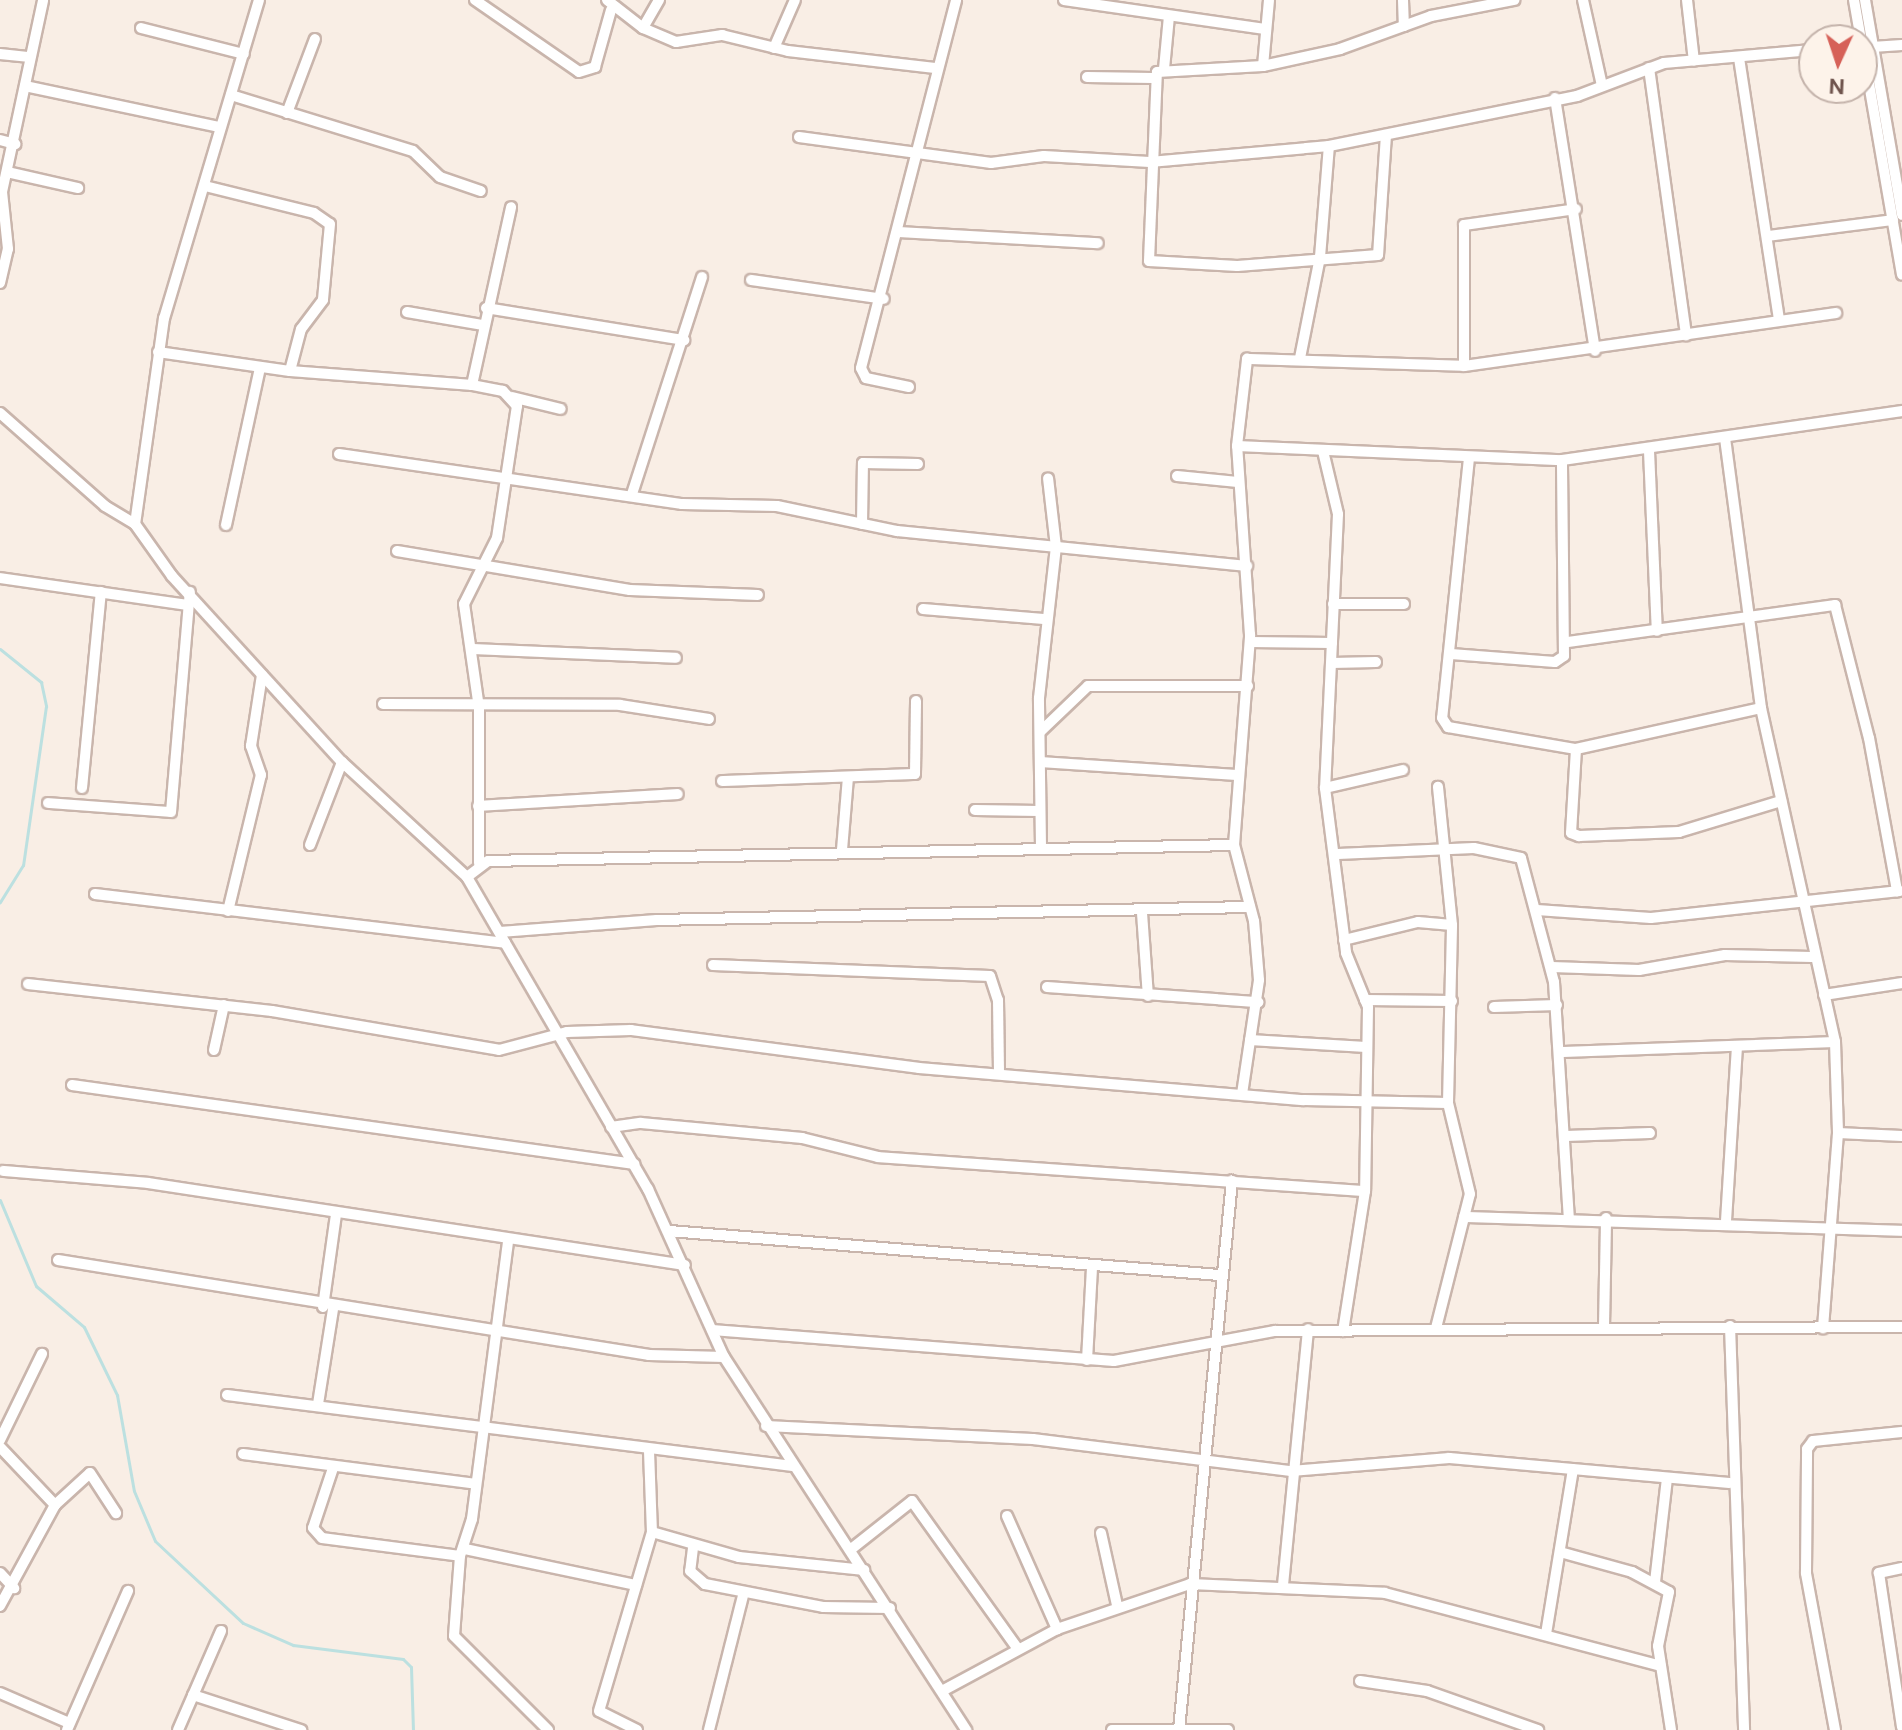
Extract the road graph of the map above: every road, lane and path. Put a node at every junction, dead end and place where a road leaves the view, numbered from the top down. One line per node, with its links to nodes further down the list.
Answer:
1 (43, 0): 30 (street)
2 (259, 0): 29 (street)
3 (475, 0): 15 (street)
4 (659, 0): 21 (street)
5 (795, 0): 26 (street)
6 (956, 0): 34 (street)
7 (1064, 0): 16 (street)
8 (1269, 0): 22 (street)
9 (1403, 0): 19 (street)
10 (1514, 0): 19 (street)
11 (1583, 0): 40 (street)
12 (1687, 0): 32 (street)
13 (1854, 0): 17 (street)
14 (1865, 0): 18 (street)
15 (609, 5): 21 (street)
16 (1169, 16): 22 (street); 36 (street)
17 (1859, 24)
18 (1864, 24)
19 (1404, 26): 33 (street)
20 (141, 28): 29 (street)
21 (643, 28): 26 (street)
22 (1265, 29): 33 (street)
23 (315, 39): 44 (street)
24 (1878, 44): 25 (street)
25 (1902, 45)
26 (774, 48): 34 (street)
27 (1798, 52): 31 (street)
28 (0, 54): 30 (street)
29 (244, 54): 41 (street)
30 (30, 57): 39 (street)
31 (1739, 58): 32 (street); 62 (street)
32 (1694, 61): 35 (street)
33 (1263, 66): 36 (street)
34 (935, 68): 51 (street)
35 (1649, 68): 40 (street); 75 (street)
36 (1164, 69): 38 (street)
37 (1087, 77): 38 (street)
38 (1153, 78): 52 (street)
39 (25, 86): 45 (street); 49 (street)
40 (1602, 86): 42 (street)
41 (231, 95): 44 (street); 45 (street)
42 (1555, 98): 46 (street); 58 (street)
43 (1875, 104): 59 (street)
44 (287, 113): 56 (street)
45 (220, 127): 54 (street)
46 (1386, 135): 50 (street); 64 (street)
47 (799, 137): 51 (street)
48 (0, 140): 49 (street)
49 (15, 144): 53 (street)
50 (1329, 146): 52 (street); 64 (street)
51 (918, 149): 52 (street); 60 (street)
52 (1150, 162): 64 (street)
53 (7, 172): 55 (street); 61 (street)
54 (205, 186): 78 (street); 82 (street)
55 (78, 188)
56 (481, 191)
57 (511, 207): 70 (street)
58 (1576, 209): 77 (street); 80 (street)
59 (1897, 218): 62 (street); 65 (street)
60 (899, 232): 63 (street); 69 (street)
61 (3, 236): 68 (street)
62 (1768, 236): 73 (street)
63 (1098, 243)
64 (1320, 257): 79 (street)
65 (1902, 275)
66 (702, 277): 76 (street)
67 (751, 280): 69 (street)
68 (0, 283)
69 (884, 299): 84 (street)
70 (486, 308): 74 (street); 76 (street)
71 (407, 312): 74 (street)
72 (1836, 313): 73 (street)
73 (1779, 320): 75 (street)
74 (482, 325): 83 (street)
75 (1686, 335): 77 (street)
76 (684, 340): 101 (street)
77 (1595, 351): 80 (street)
78 (158, 352): 81 (street); 102 (street)
79 (1300, 358): 80 (street); 90 (street)
80 (1464, 366)
81 (260, 368): 82 (street); 104 (street)
82 (290, 371): 83 (street)
83 (472, 385): 85 (street)
84 (909, 387)
85 (512, 397): 86 (street); 99 (street)
86 (561, 409)
87 (1902, 411): 89 (street)
88 (0, 413): 102 (street)
89 (1725, 438): 92 (street); 118 (street)
90 (1237, 446): 91 (street); 100 (street)
91 (1323, 451): 94 (street); 113 (street)
92 (1649, 451): 95 (street); 119 (street)
93 (339, 454): 99 (street)
94 (1469, 458): 95 (street); 124 (street)
95 (1562, 460): 121 (street)
96 (918, 464): 103 (street)
97 (1177, 476): 100 (street)
98 (1048, 478): 105 (street)
99 (505, 480): 101 (street); 108 (street)
100 (1238, 482): 107 (street)
101 (632, 494): 103 (street)
102 (135, 524): 111 (street)
103 (862, 524): 105 (street)
104 (226, 525)
105 (1056, 547): 107 (street); 117 (street)
106 (397, 551): 108 (street)
107 (1247, 566): 120 (street)
108 (484, 567): 112 (street); 123 (street)
109 (0, 578): 110 (street)
110 (101, 592): 115 (street); 144 (street)
111 (190, 592): 115 (street); 128 (street)
112 (758, 595)
113 (1333, 604): 114 (street); 122 (street)
114 (1404, 604)
115 (188, 605): 148 (street)
116 (923, 609): 117 (street)
117 (1044, 619): 135 (street)
118 (1749, 622): 119 (street); 133 (street); 160 (street)
119 (1657, 631): 121 (street)
120 (1250, 642): 122 (street); 129 (street)
121 (1568, 642): 124 (street)
122 (1332, 643): 127 (street)
123 (472, 649): 125 (street); 132 (street)
124 (1451, 654): 136 (street)
125 (676, 658)
126 (1376, 662): 127 (street)
127 (1332, 663): 145 (street)
128 (262, 675): 137 (street); 165 (street)
129 (1248, 686): 135 (street); 140 (street)
130 (916, 701): 141 (street)
131 (383, 704): 132 (street)
132 (479, 708): 134 (street); 149 (street)
133 (1761, 708): 136 (street); 147 (street)
134 (709, 719)
135 (1040, 732): 138 (street)
136 (1576, 749): 147 (street)
137 (342, 762): 152 (street); 159 (street)
138 (1040, 762): 140 (street); 151 (street)
139 (1403, 770): 145 (street)
140 (1237, 775): 153 (street)
141 (848, 777): 142 (street); 156 (street)
142 (722, 781)
143 (1438, 787): 155 (street)
144 (82, 788)
145 (1325, 788): 157 (street)
146 (678, 794): 149 (street)
147 (1781, 801): 162 (street)
148 (48, 803)
149 (478, 806): 158 (street)
150 (975, 810): 151 (street)
151 (1039, 811): 154 (street)
152 (310, 845)
153 (1234, 845): 154 (street); 163 (street)
154 (1041, 847): 156 (street)
155 (1447, 848): 157 (street); 164 (street); 167 (street)
156 (842, 850): 158 (street)
157 (1338, 854): 169 (street)
158 (479, 863): 159 (street)
159 (467, 877): 168 (street)
160 (1899, 891): 162 (street)
161 (95, 894): 165 (street)
162 (1805, 903): 164 (street); 171 (street)
163 (1250, 907): 166 (street); 181 (street)
164 (1537, 910): 173 (street)
165 (228, 911): 170 (street)
166 (1142, 913): 168 (street); 178 (street)
167 (1452, 925): 169 (street); 180 (street)
168 (500, 932): 170 (street)
169 (1344, 940): 179 (street)
170 (505, 943): 185 (street)
171 (1812, 957): 173 (street); 177 (street)
172 (713, 965): 192 (street)
173 (1552, 967): 183 (street)
174 (1902, 983): 177 (street)
175 (28, 984): 182 (street)
176 (1047, 987): 178 (street)
177 (1824, 995): 187 (street)
178 (1148, 996): 181 (street)
179 (1365, 1000): 180 (street); 188 (street)
180 (1452, 1001): 196 (street)
181 (1258, 1002): 186 (street)
182 (224, 1005): 185 (street); 190 (street)
183 (1557, 1005): 184 (street); 191 (street)
184 (1494, 1007)
185 (558, 1036): 192 (street); 197 (street)
186 (1250, 1040): 188 (street); 194 (street)
187 (1835, 1042): 189 (street); 199 (street)
188 (1366, 1047): 195 (street)
189 (1737, 1047): 191 (street); 210 (street)
190 (214, 1050)
191 (1563, 1052): 200 (street)
192 (999, 1072): 194 (street)
193 (72, 1085): 202 (street)
194 (1242, 1094): 195 (street)
195 (1368, 1101): 196 (street); 205 (street)
196 (1448, 1103): 207 (street)
197 (611, 1127): 202 (street); 204 (street)
198 (1650, 1133): 200 (street)
199 (1838, 1133): 201 (street); 211 (street)
200 (1566, 1136): 208 (street)
201 (1902, 1136)
202 (634, 1164): 212 (street)
203 (3, 1171): 206 (street)
204 (1232, 1181): 205 (street); 218 (street)
205 (1365, 1191): 227 (street)
206 (336, 1215): 214 (street); 219 (street)
207 (1464, 1217): 208 (street); 223 (street)
208 (1569, 1218): 209 (street)
209 (1606, 1218): 210 (street); 220 (street)
210 (1726, 1221): 211 (street)
211 (1832, 1227): 213 (street); 224 (street)
212 (669, 1231): 216 (street); 217 (street)
213 (1902, 1231)
214 (508, 1240): 216 (street); 228 (street)
215 (58, 1260): 219 (street)
216 (685, 1265): 226 (street)
217 (1092, 1269): 218 (street); 232 (street)
218 (1219, 1275): 229 (street)
219 (328, 1308): 228 (street); 234 (street)
220 (1604, 1326): 221 (street); 223 (street)
221 (1730, 1326): 224 (street); 248 (street)
222 (1902, 1327): 224 (street)
223 (1436, 1328): 227 (street)
224 (1823, 1328)
225 (1308, 1329): 227 (street); 229 (street); 246 (street)
226 (712, 1330): 231 (street); 232 (street)
227 (1343, 1331)
228 (496, 1332): 231 (street); 235 (street)
229 (1212, 1344): 232 (street); 242 (street)
230 (42, 1354): 238 (street)
231 (724, 1357): 236 (street)
232 (1087, 1360)
233 (227, 1395): 234 (street)
234 (318, 1404): 235 (street)
235 (482, 1425): 240 (street); 249 (street)
236 (766, 1426): 242 (street); 243 (street)
237 (1902, 1432): 295 (street)
238 (0, 1440)
239 (0, 1447): 250 (street)
240 (649, 1451): 243 (street); 253 (street)
241 (243, 1454): 244 (street)
242 (1201, 1460): 246 (street); 263 (street)
243 (793, 1466): 256 (street)
244 (333, 1468): 249 (street); 257 (street)
245 (1573, 1469): 246 (street); 247 (street); 258 (street)
246 (1291, 1471): 265 (street)
247 (1667, 1479): 248 (street); 262 (street)
248 (1730, 1483): 294 (street)
249 (476, 1484): 257 (street)
250 (55, 1505): 251 (street); 266 (street)
251 (116, 1513)
252 (1007, 1516): 272 (street)
253 (652, 1532): 255 (street); 264 (street)
254 (1101, 1533): 269 (street)
255 (693, 1548): 260 (street); 268 (street)
256 (850, 1550): 260 (street); 275 (street)
257 (462, 1552): 264 (street); 286 (street)
258 (1560, 1552): 262 (street); 274 (street)
259 (1902, 1568): 282 (street)
260 (864, 1570): 271 (street)
261 (0, 1573): 266 (street)
262 (1655, 1582): 276 (street)
263 (1190, 1584): 265 (street); 269 (street); 283 (street)
264 (636, 1585): 287 (street)
265 (1283, 1585): 274 (street)
266 (14, 1588): 270 (street)
267 (128, 1591): 281 (street)
268 (744, 1592): 271 (street); 288 (street)
269 (1117, 1605): 272 (street)
270 (0, 1606)
271 (890, 1608): 278 (street)
272 (1057, 1629): 275 (street)
273 (221, 1631): 280 (street)
274 (1546, 1634): 276 (street)
275 (1018, 1649): 278 (street)
276 (1661, 1666): 293 (street)
277 (1360, 1681): 292 (street)
278 (942, 1691): 289 (street)
279 (0, 1693): 281 (street)
280 (193, 1695): 284 (street); 285 (street)
281 (68, 1727)
282 (1902, 1727)
283 (1179, 1728): 290 (street); 291 (street)
284 (178, 1730)
285 (301, 1730)
286 (548, 1730)
287 (637, 1730)
288 (709, 1730)
289 (966, 1730)
290 (1112, 1730)
291 (1228, 1730)
292 (1538, 1730)
293 (1671, 1730)
294 (1744, 1730)
295 (1835, 1730)

